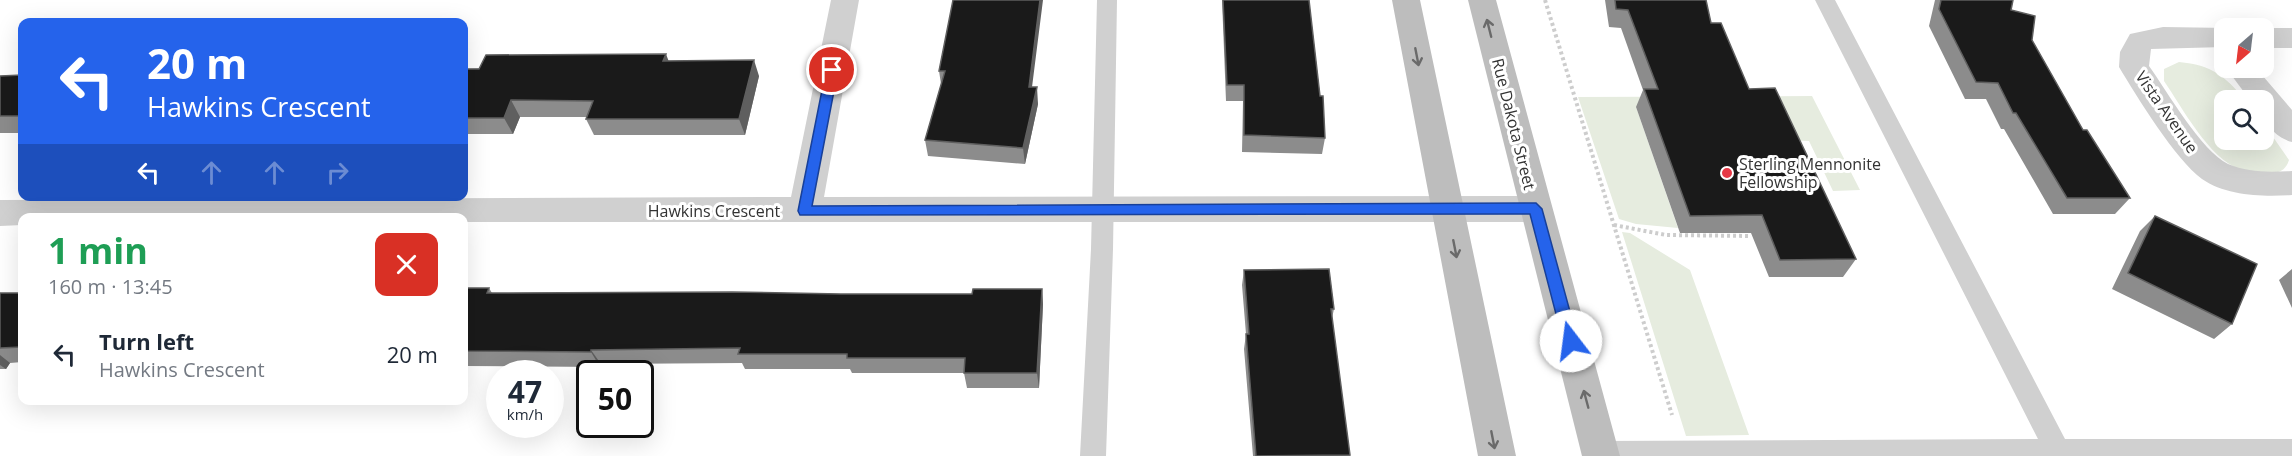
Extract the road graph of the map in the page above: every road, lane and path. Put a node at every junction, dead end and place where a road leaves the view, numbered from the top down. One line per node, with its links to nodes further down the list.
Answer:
1 (845, 0): 16 (street)
2 (1107, 0): 13 (lane)
3 (1406, 0): 14 (main road, one-way to 14)
4 (1482, 0): 15 (main road, Rue Dakota Street, one-way to 4)
5 (1545, 0): 18 (path)
6 (1825, 0): 20 (lane)
7 (2274, 38): 8 (street)
8 (2292, 38)
9 (2214, 41): 12 (street, Vista Avenue)
10 (2248, 78): 11 (street)
11 (2292, 131)
12 (2292, 183)
13 (1102, 209): 14 (street, Hawkins Crescent); 16 (street, Hawkins Crescent); 24 (lane)
14 (1447, 209): 15 (street, Hawkins Crescent); 25 (main road, one-way to 25)
15 (1536, 209): 23 (main road, Rue Dakota Street, one-way to 15)
16 (805, 211): 17 (street, Hawkins Crescent)
17 (0, 213)
18 (1614, 225): 19 (path); 22 (path)
19 (1751, 236)
20 (2057, 450): 21 (lane); 22 (lane)
21 (2292, 450)
22 (1683, 452): 23 (lane)
23 (1601, 454)
24 (1093, 456)
25 (1497, 456)

